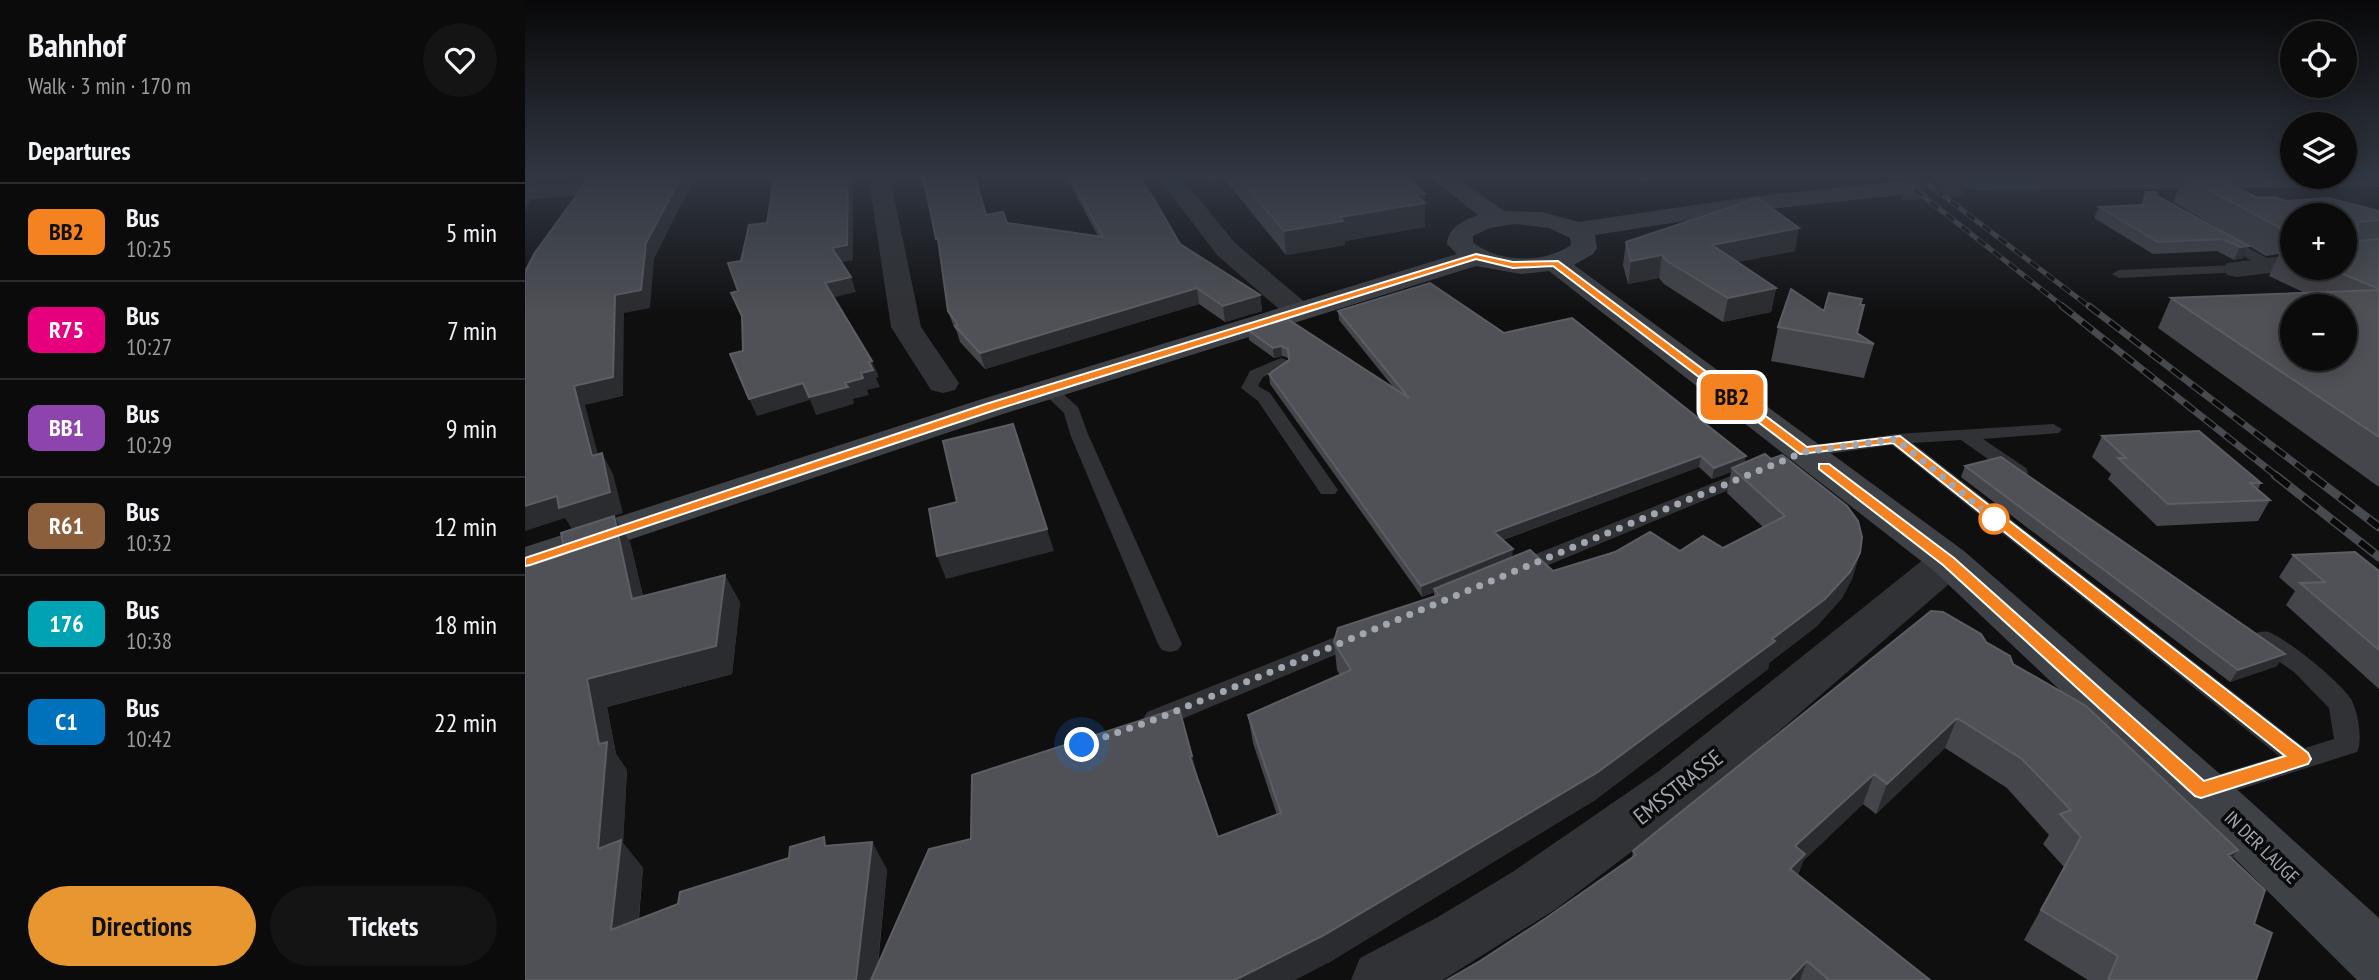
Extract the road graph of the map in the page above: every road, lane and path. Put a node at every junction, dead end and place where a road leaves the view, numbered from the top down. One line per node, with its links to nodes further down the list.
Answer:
1 (887, 223): 16 (street)
2 (1205, 223): 14 (street)
3 (1483, 223): 8 (main road)
4 (1558, 223): 6 (main road)
5 (1625, 223): 6 (main road)
6 (1577, 230): 9 (main road)
7 (2210, 232): 10 (lane)
8 (1476, 257): 9 (main road); 14 (main road)
9 (1555, 263): 21 (main road, IN DER LAUGE)
10 (2280, 264)
11 (2280, 264): 12 (street)
12 (2238, 269): 13 (lane)
13 (2119, 274)
14 (1297, 310): 17 (main road)
15 (1281, 363): 23 (lane)
16 (943, 383)
17 (1047, 389): 24 (main road); 29 (lane)
18 (2053, 429): 19 (lane)
19 (1964, 434): 20 (lane); 22 (lane)
20 (1896, 439): 21 (lane); 31 (lane)
21 (1804, 452): 25 (main road, IN DER LAUGE); 26 (lane)
22 (2031, 480)
23 (1328, 490)
24 (525, 561)
25 (1949, 561): 32 (main road, IN DER LAUGE); 34 (street, EMSSTRASSE)
26 (1497, 578)
27 (2241, 624): 31 (lane)
28 (1382, 626): 30 (lane)
29 (1170, 643)
30 (1133, 727)
31 (2301, 759): 32 (lane)
32 (2201, 790): 33 (main road, IN DER LAUGE)
33 (2379, 959)
34 (1384, 980)

